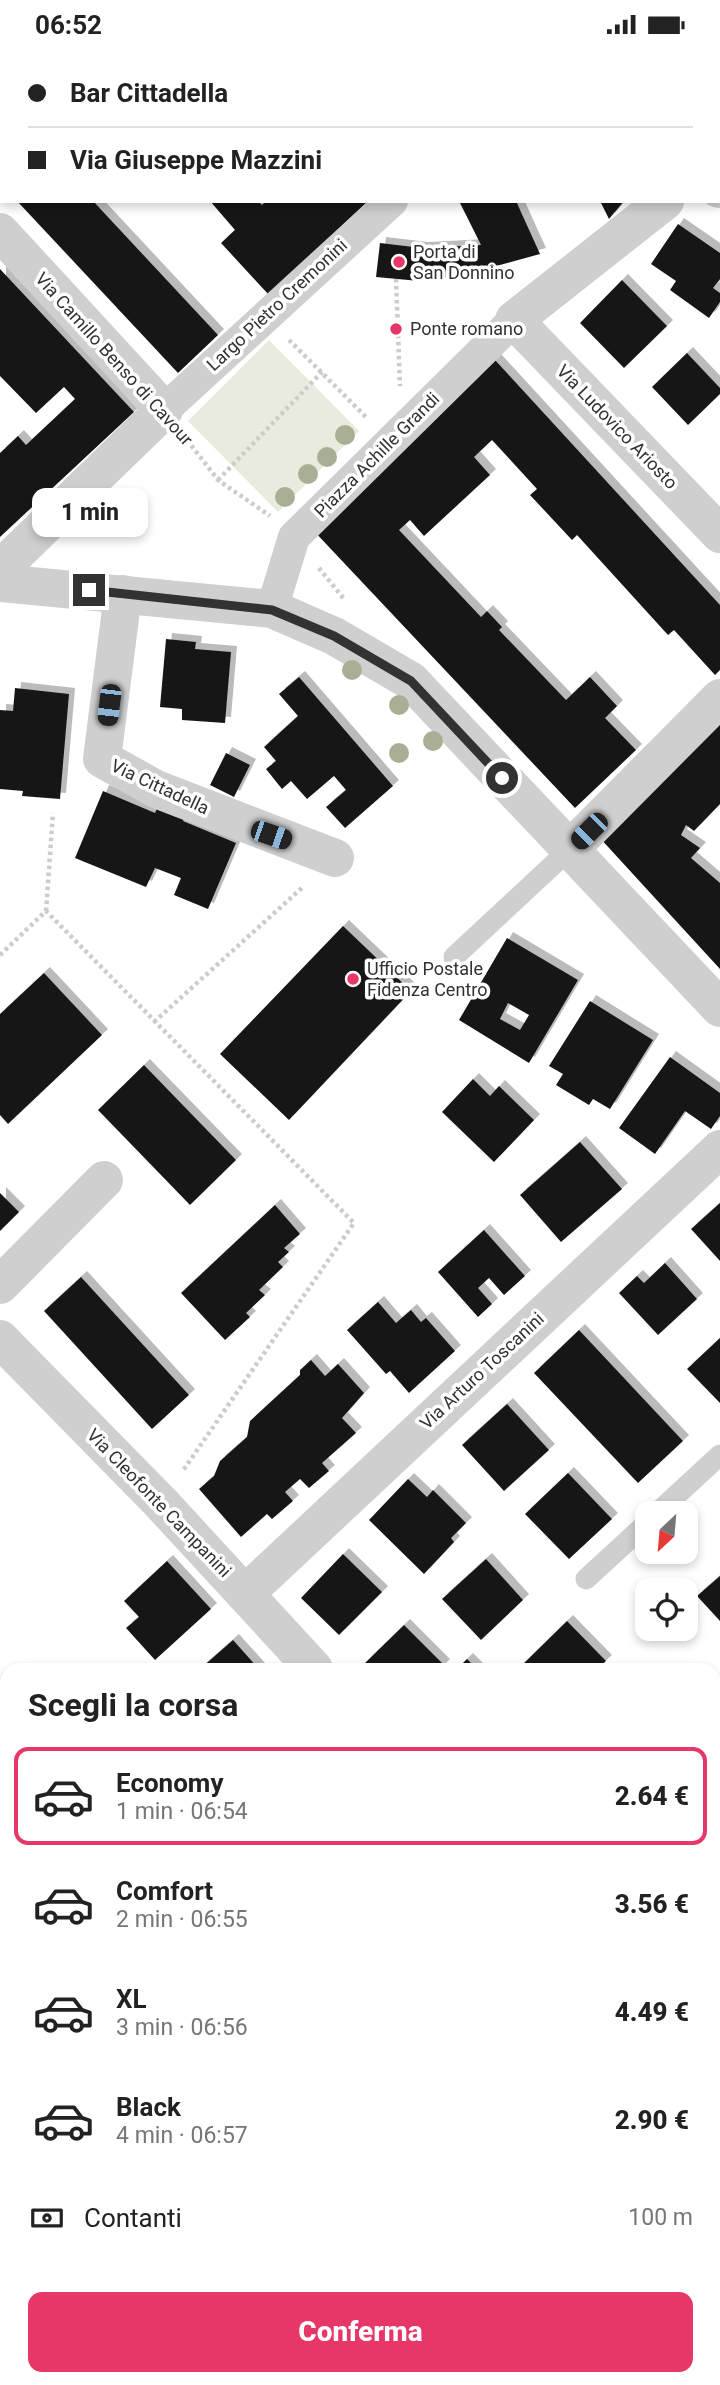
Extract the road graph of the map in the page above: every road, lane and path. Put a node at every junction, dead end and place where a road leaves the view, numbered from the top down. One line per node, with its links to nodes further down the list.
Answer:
1 (390, 203): 5 (street, Largo Pietro Cremonini)
2 (662, 203): 6 (street)
3 (0, 232): 9 (street, Via Camillo Benso di Cavour)
4 (396, 279): 8 (path)
5 (266, 315): 7 (path); 9 (street, Largo Pietro Cremonini)
6 (514, 320): 10 (street, Piazza Achille Grandi); 12 (street, Via Ludovico Ariosto)
7 (322, 372): 10 (path); 11 (path)
8 (400, 386)
9 (164, 410): 11 (path, Via Camillo Benso di Cavour); 14 (street)
10 (390, 441): 13 (street, Piazza Achille Grandi)
11 (218, 480): 13 (path, Via Camillo Benso di Cavour)
12 (720, 534)
13 (294, 537): 17 (street, Piazza Achille Grandi)
14 (0, 569)
15 (0, 583): 16 (street)
16 (123, 594): 17 (street); 21 (street, Via Cittadella)
17 (272, 610): 20 (street)
18 (720, 698): 20 (street)
19 (53, 813): 22 (path)
20 (570, 849): 24 (lane); 25 (street)
21 (335, 858): 26 (path)
22 (46, 911): 23 (path); 26 (path)
23 (0, 955)
24 (454, 957)
25 (720, 1008)
26 (154, 1022): 33 (path)
27 (720, 1149): 36 (street, Via Arturo Toscanini)
28 (104, 1180): 29 (street)
29 (0, 1285)
30 (0, 1339): 33 (street, Via Cleofonte Campanini)
31 (720, 1455): 32 (lane)
32 (670, 1501)
33 (161, 1503): 36 (street, Via Cleofonte Campanini)
34 (635, 1534): 35 (lane)
35 (586, 1579)
36 (245, 1594): 37 (street, Via Cleofonte Campanini)
37 (308, 1663)

